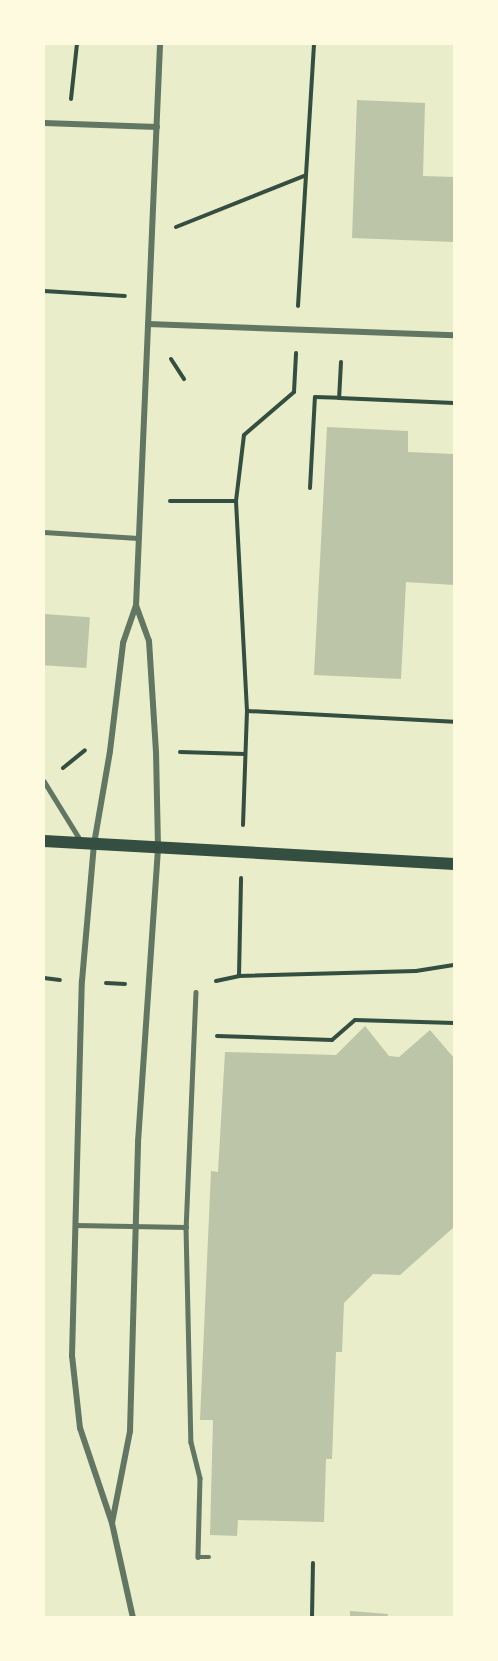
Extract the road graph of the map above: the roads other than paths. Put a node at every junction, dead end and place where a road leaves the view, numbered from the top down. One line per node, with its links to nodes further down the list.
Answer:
1 (160, 44): 3 (street)
2 (44, 123): 3 (street)
3 (157, 127): 4 (street)
4 (148, 324): 5 (street); 7 (street)
5 (454, 335)
6 (44, 532): 7 (lane)
7 (138, 538): 8 (street)
8 (136, 606): 11 (street); 12 (street)
9 (44, 781): 11 (lane)
10 (44, 841): 11 (main road)
11 (88, 844): 12 (main road); 15 (street)
12 (158, 847): 13 (main road); 16 (street)
13 (454, 864)
14 (196, 992): 17 (lane)
15 (75, 1225): 16 (lane); 18 (street)
16 (134, 1226): 17 (lane); 18 (street)
17 (186, 1227): 19 (lane)
18 (112, 1523): 20 (street)
19 (209, 1557)
20 (133, 1617)

